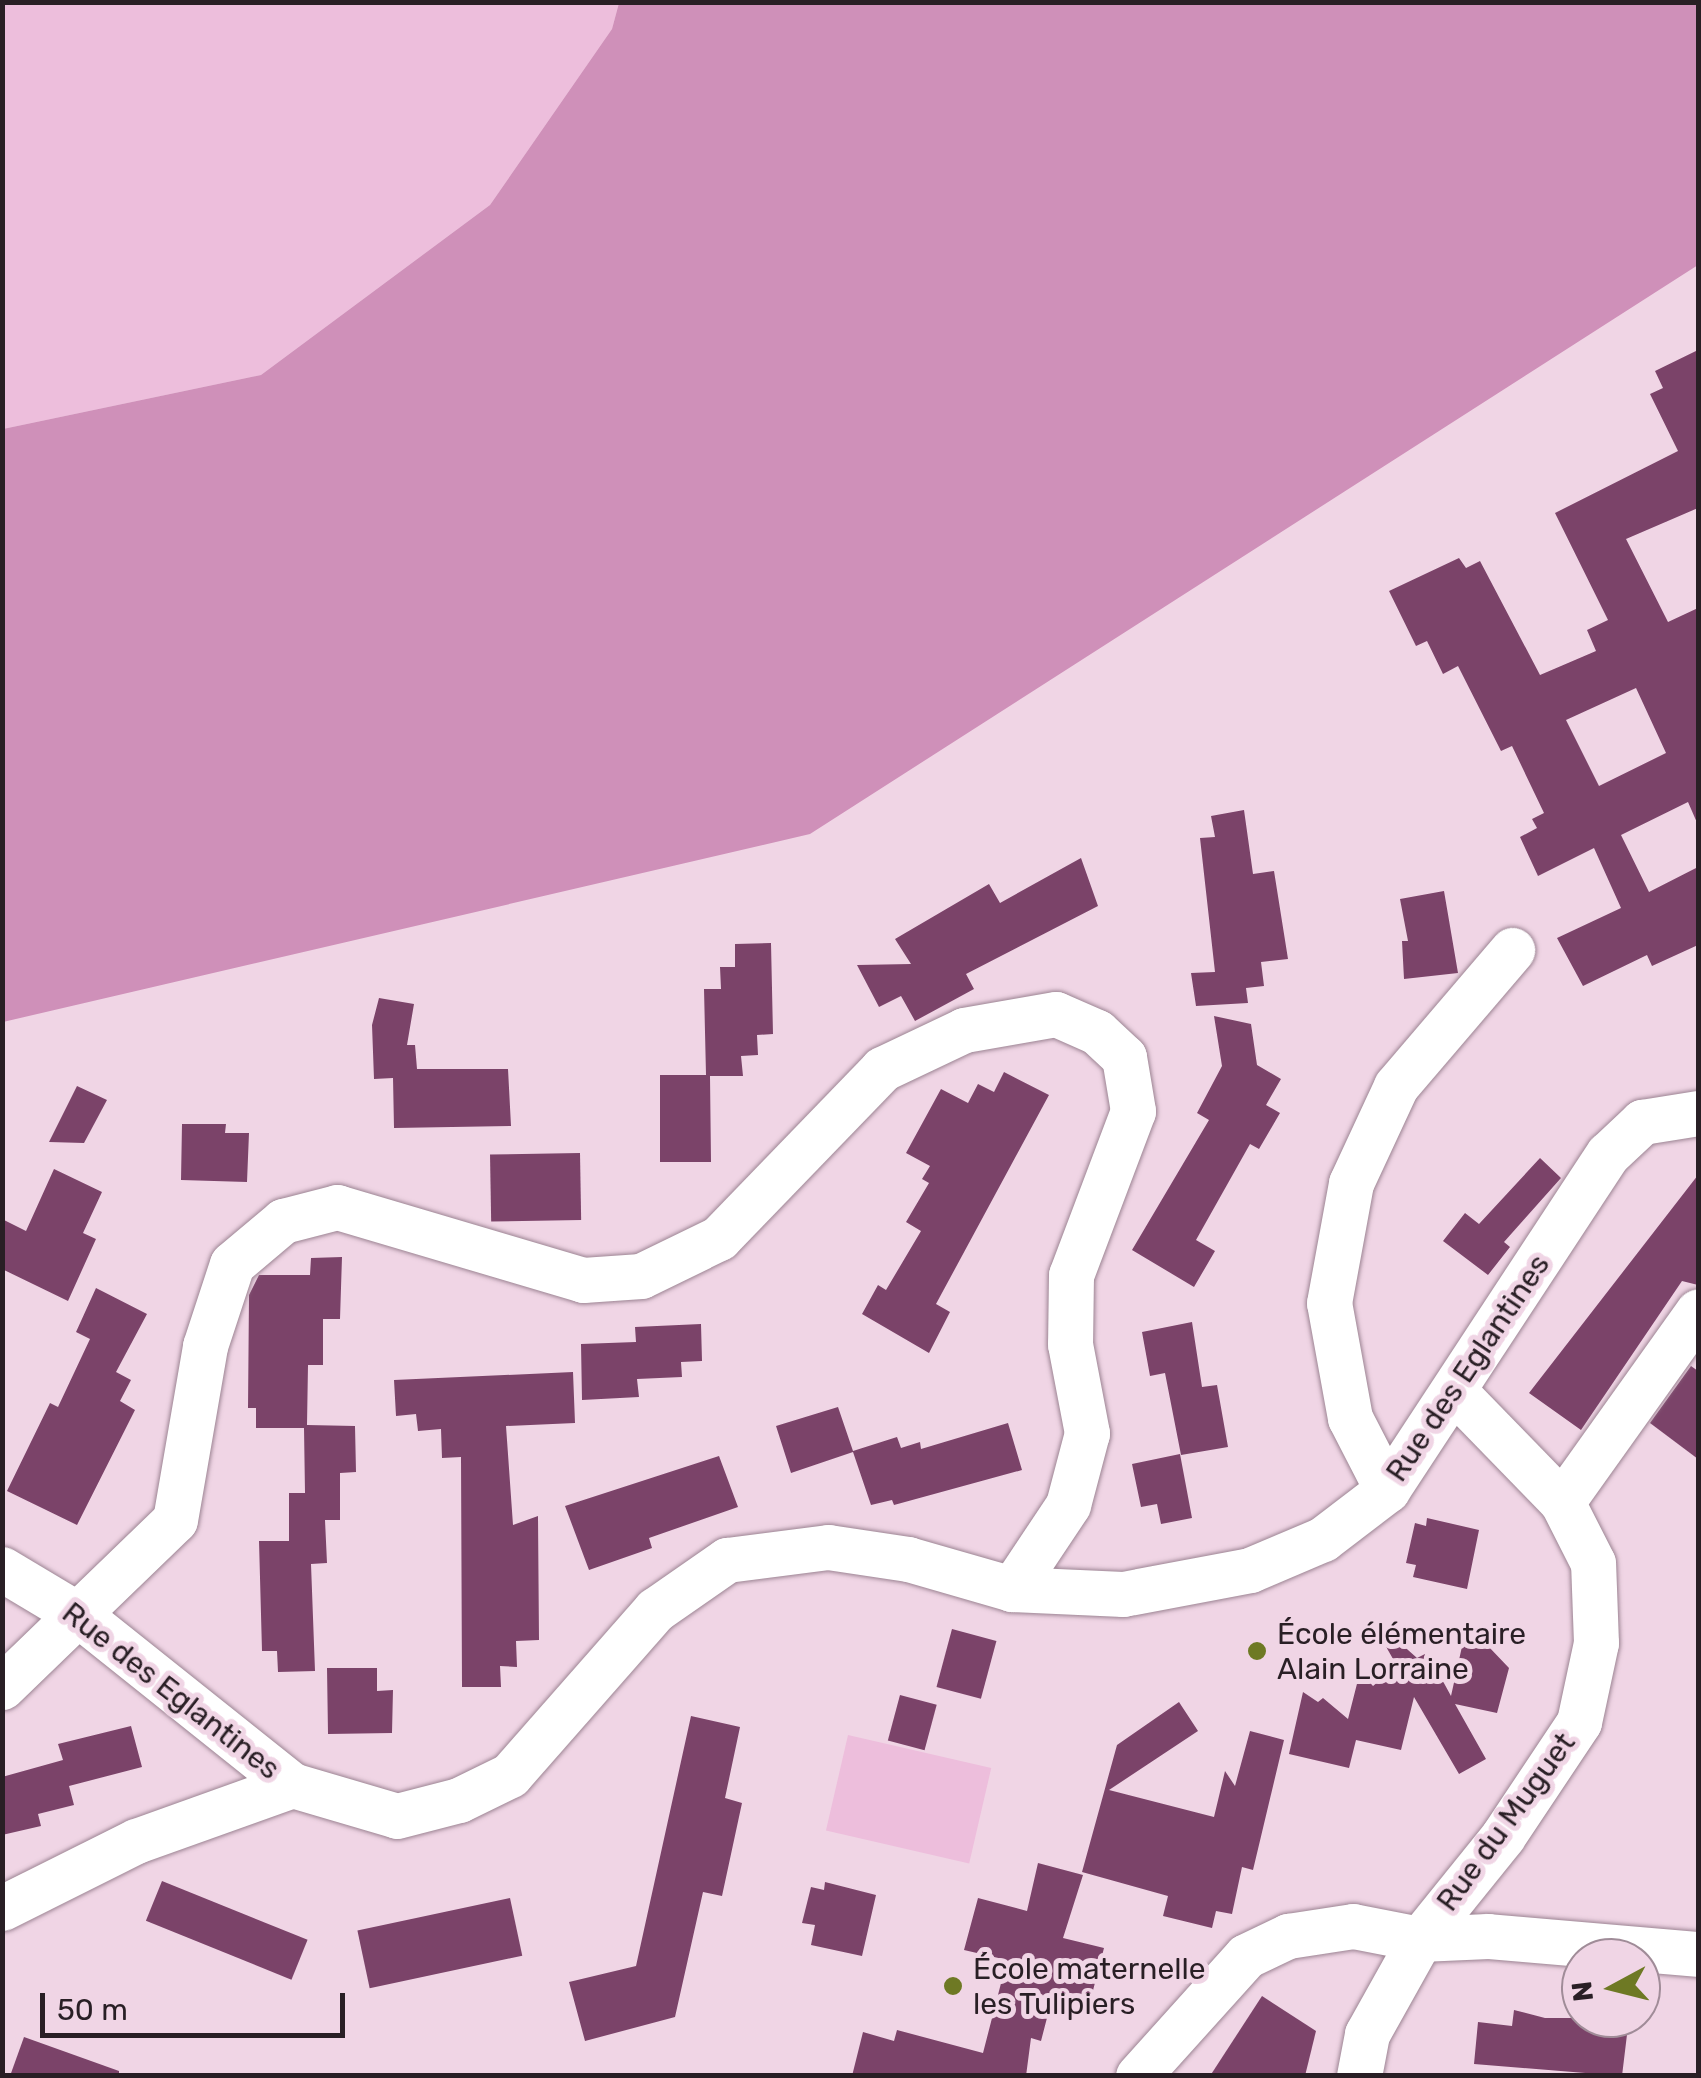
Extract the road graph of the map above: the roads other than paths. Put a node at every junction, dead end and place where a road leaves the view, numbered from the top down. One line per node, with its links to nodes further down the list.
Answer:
1 (1512, 950): 5 (street)
2 (1698, 1114): 4 (street, Rue des Eglantines)
3 (1698, 1311): 6 (street)
4 (1456, 1393): 5 (street, Rue des Eglantines); 6 (street, Rue du Muguet)
5 (1387, 1490): 8 (street, Rue des Eglantines)
6 (1562, 1502): 13 (street, Rue du Muguet)
7 (2, 1568): 9 (street, Rue des Eglantines)
8 (1012, 1589): 9 (street); 11 (street, Rue des Eglantines)
9 (79, 1615): 10 (street); 11 (street, Rue des Eglantines)
10 (2, 1686)
11 (292, 1786): 12 (street)
12 (2, 1908)
13 (1420, 1939): 14 (street); 15 (street); 16 (street, Rue du Muguet)
14 (1698, 1954)
15 (1138, 2076)
16 (1359, 2076)

